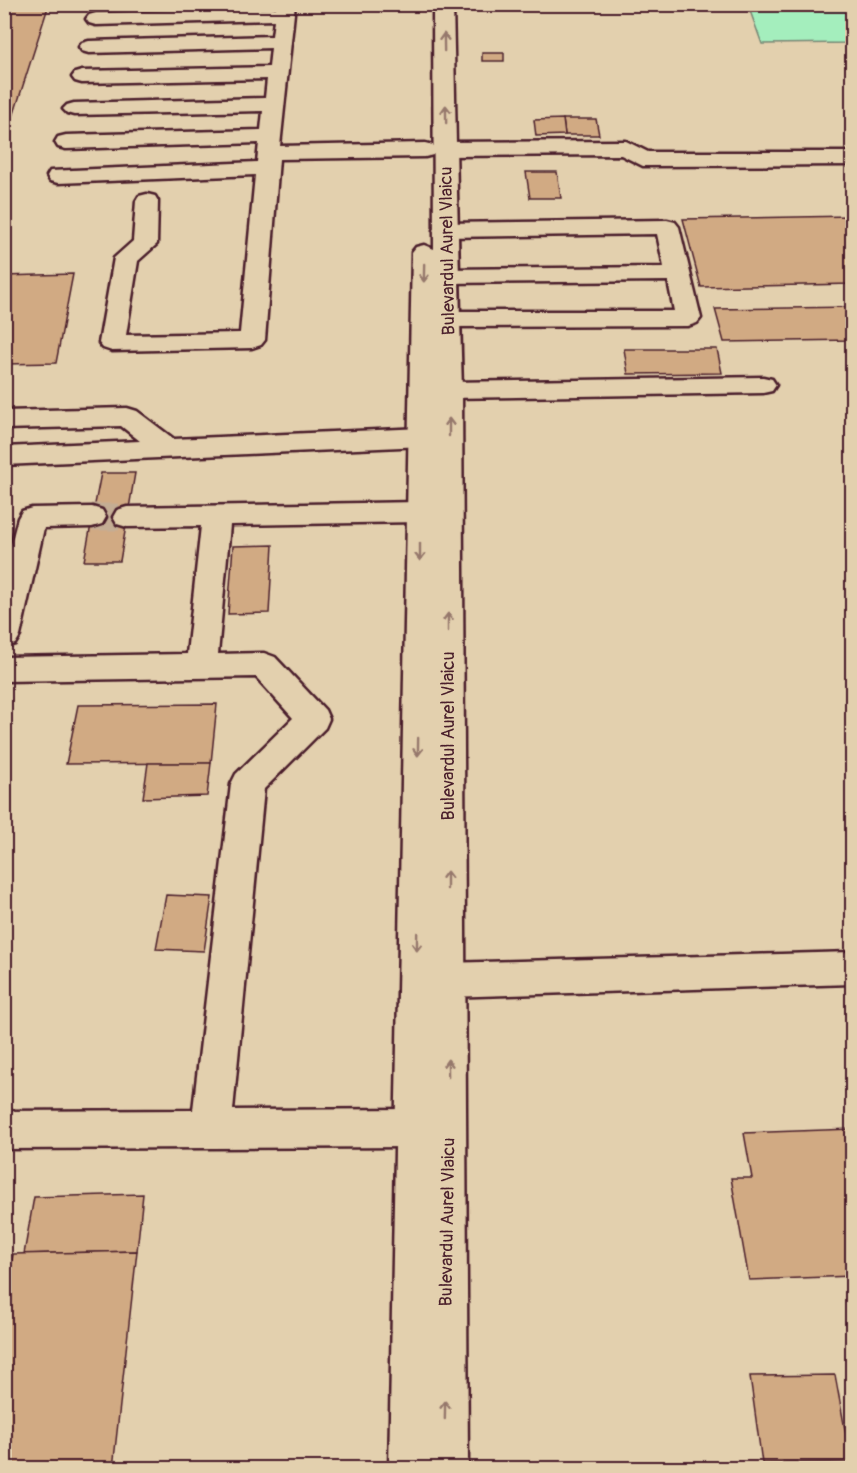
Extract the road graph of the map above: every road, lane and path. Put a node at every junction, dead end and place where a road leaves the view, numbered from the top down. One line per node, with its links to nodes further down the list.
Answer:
1 (425, 4): 12 (main road, Bulevardul Aurel Vlaicu)
2 (443, 4): 12 (main road, Bulevardul Aurel Vlaicu, one-way to 2)
3 (285, 9): 4 (main road); 5 (main road)
4 (96, 20)
5 (282, 42): 6 (main road); 7 (main road)
6 (89, 47)
7 (279, 73): 8 (main road); 9 (main road)
8 (82, 76)
9 (276, 104): 10 (main road); 13 (main road)
10 (74, 109)
11 (66, 142): 13 (main road)
12 (436, 150): 13 (main road); 14 (main road); 17 (main road, Bulevardul Aurel Vlaicu); 24 (main road, Bulevardul Aurel Vlaicu, one-way to 24)
13 (269, 152): 15 (main road); 16 (main road)
14 (852, 159)
15 (58, 176)
16 (147, 201)
17 (444, 230): 18 (main road); 19 (main road, Bulevardul Aurel Vlaicu)
18 (678, 274): 19 (main road); 20 (main road)
19 (446, 276): 20 (main road, Bulevardul Aurel Vlaicu)
20 (447, 319): 22 (main road, Bulevardul Aurel Vlaicu)
21 (764, 385): 22 (main road)
22 (449, 390): 35 (main road, Bulevardul Aurel Vlaicu, one-way to 22)
23 (4, 420): 25 (main road)
24 (423, 437): 25 (main road); 27 (main road, Bulevardul Aurel Vlaicu)
25 (167, 448): 26 (main road)
26 (4, 456)
27 (420, 512): 28 (main road); 36 (main road, Bulevardul Aurel Vlaicu, one-way to 36)
28 (217, 516): 30 (main road); 32 (main road)
29 (92, 517): 31 (main road)
30 (127, 517)
31 (4, 636)
32 (201, 666): 33 (main road); 37 (main road)
33 (4, 669)
34 (852, 968): 35 (main road)
35 (447, 980): 40 (main road, Bulevardul Aurel Vlaicu, one-way to 35)
36 (415, 1128): 37 (main road); 39 (main road, Bulevardul Aurel Vlaicu)
37 (211, 1129): 38 (main road)
38 (4, 1130)
39 (412, 1468)
40 (445, 1468)

